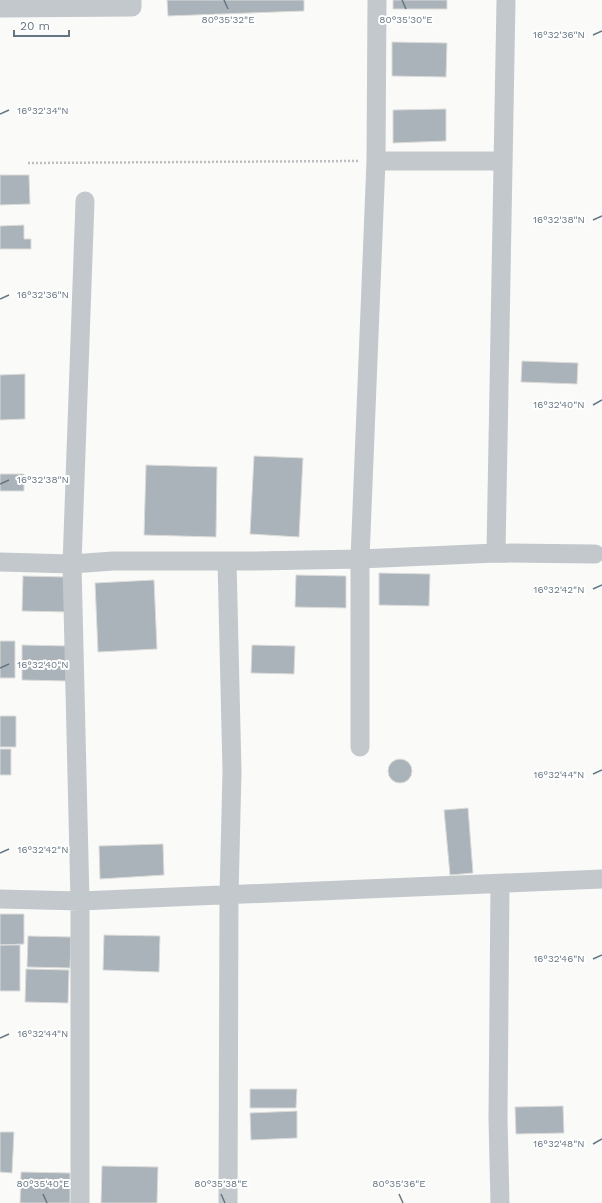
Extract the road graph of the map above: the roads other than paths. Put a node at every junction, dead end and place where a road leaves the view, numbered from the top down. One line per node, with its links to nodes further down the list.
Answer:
1 (132, 0): 4 (street)
2 (377, 0): 5 (street)
3 (506, 0): 6 (street)
4 (0, 8)
5 (376, 161): 6 (street); 10 (street)
6 (503, 161): 8 (street)
7 (85, 201): 13 (street)
8 (496, 553): 9 (street); 10 (street)
9 (595, 554)
10 (360, 559): 11 (street); 14 (street)
11 (227, 561): 13 (street); 17 (street)
12 (0, 562): 13 (street)
13 (72, 564): 19 (street)
14 (360, 747)
15 (602, 879): 16 (street)
16 (500, 884): 17 (street); 22 (street)
17 (228, 896): 19 (street); 21 (street)
18 (0, 899): 19 (street)
19 (80, 901): 20 (street)
20 (80, 1203)
21 (228, 1203)
22 (500, 1203)

